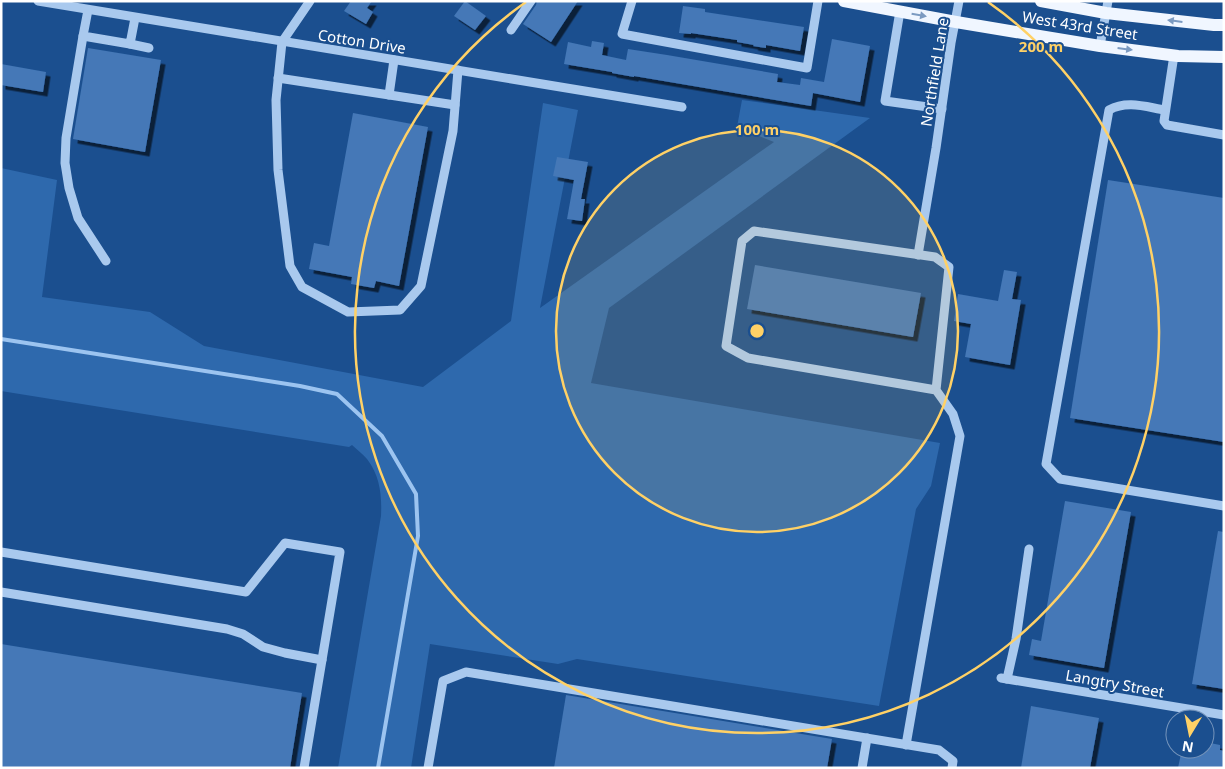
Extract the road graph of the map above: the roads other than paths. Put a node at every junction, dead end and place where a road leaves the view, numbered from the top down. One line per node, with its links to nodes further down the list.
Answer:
1 (38, 1): 10 (street, Cotton Drive)
2 (310, 1): 17 (street)
3 (531, 1): 15 (street)
4 (632, 1): 5 (street)
5 (818, 1)
6 (844, 1): 11 (main road, West 43rd Street)
7 (960, 1): 13 (street, Northfield Lane)
8 (1041, 1): 9 (main road, West 43rd Street)
9 (1107, 7): 14 (main road, West 43rd Street, one-way to 9); 19 (street)
10 (88, 10): 12 (street, Cotton Drive); 16 (street)
11 (900, 11): 13 (main road, West 43rd Street, one-way to 13); 29 (street)
12 (135, 18): 17 (street, Cotton Drive); 18 (street)
13 (956, 22): 19 (main road, West 43rd Street); 29 (street, Northfield Lane)
14 (1224, 25)
15 (511, 30)
16 (83, 36): 18 (street); 33 (street)
17 (282, 42): 23 (street, Cotton Drive); 25 (street)
18 (130, 44): 20 (street)
19 (1100, 46): 21 (main road, West 43rd Street, one-way to 21)
20 (149, 48)
21 (1174, 55): 22 (main road, West 43rd Street); 30 (street)
22 (1224, 57)
23 (394, 60): 24 (street, Cotton Drive); 26 (street)
24 (458, 70): 27 (street); 28 (street, Cotton Drive)
25 (278, 78): 26 (street); 27 (street)
26 (389, 95): 27 (street)
27 (455, 105)
28 (682, 107)
29 (942, 109): 32 (street, Northfield Lane)
30 (1165, 110): 31 (street); 35 (street)
31 (1224, 135)
32 (918, 255): 34 (street); 34 (street)
33 (106, 261)
34 (936, 390): 42 (street)
35 (1224, 506)
36 (1029, 549): 40 (street, Langtry Street)
37 (1, 552): 39 (street)
38 (1, 592): 39 (street)
39 (322, 660): 43 (street)
40 (1224, 715)
41 (866, 738): 42 (street); 44 (street); 45 (street)
42 (906, 745): 46 (street)
43 (304, 768)
44 (428, 768)
45 (862, 768)
46 (952, 768)

